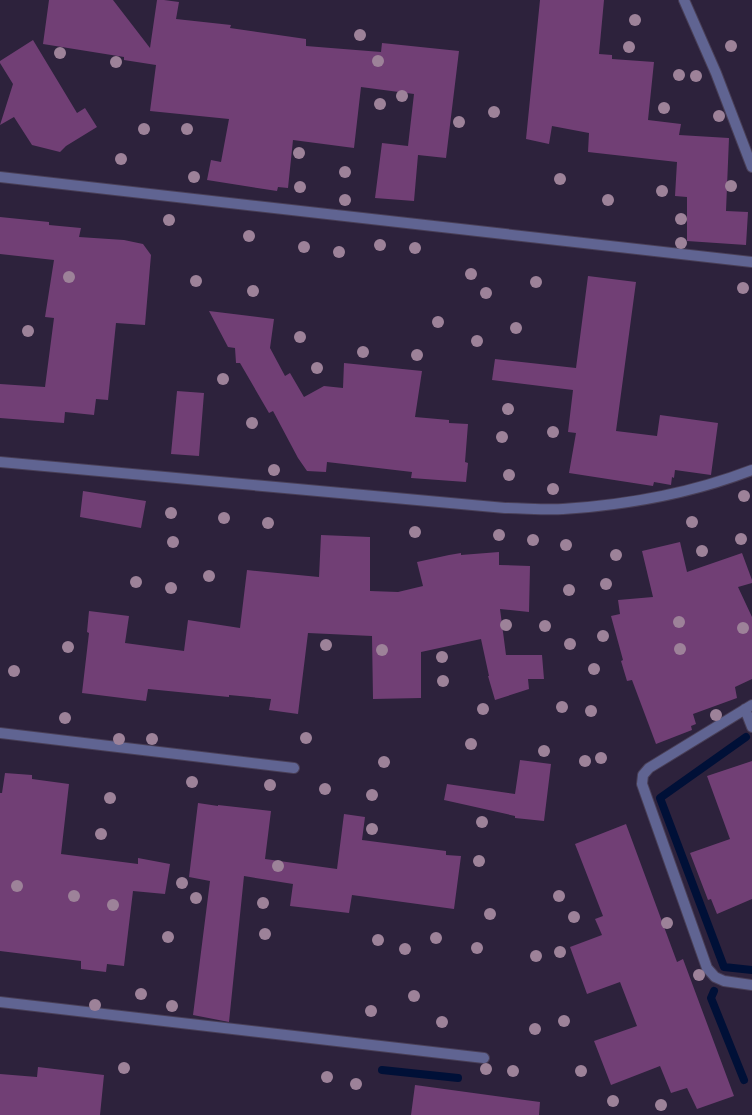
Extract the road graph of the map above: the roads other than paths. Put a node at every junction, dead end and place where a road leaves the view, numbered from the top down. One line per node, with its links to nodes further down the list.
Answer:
1 (684, 0): 2 (street)
2 (752, 167)
3 (0, 177): 4 (street)
4 (752, 262)
5 (0, 462): 6 (street)
6 (752, 470)
7 (749, 707): 8 (street); 11 (street)
8 (752, 728)
9 (0, 733): 10 (street)
10 (294, 768)
11 (752, 985)
12 (0, 1002): 13 (street)
13 (484, 1058)

